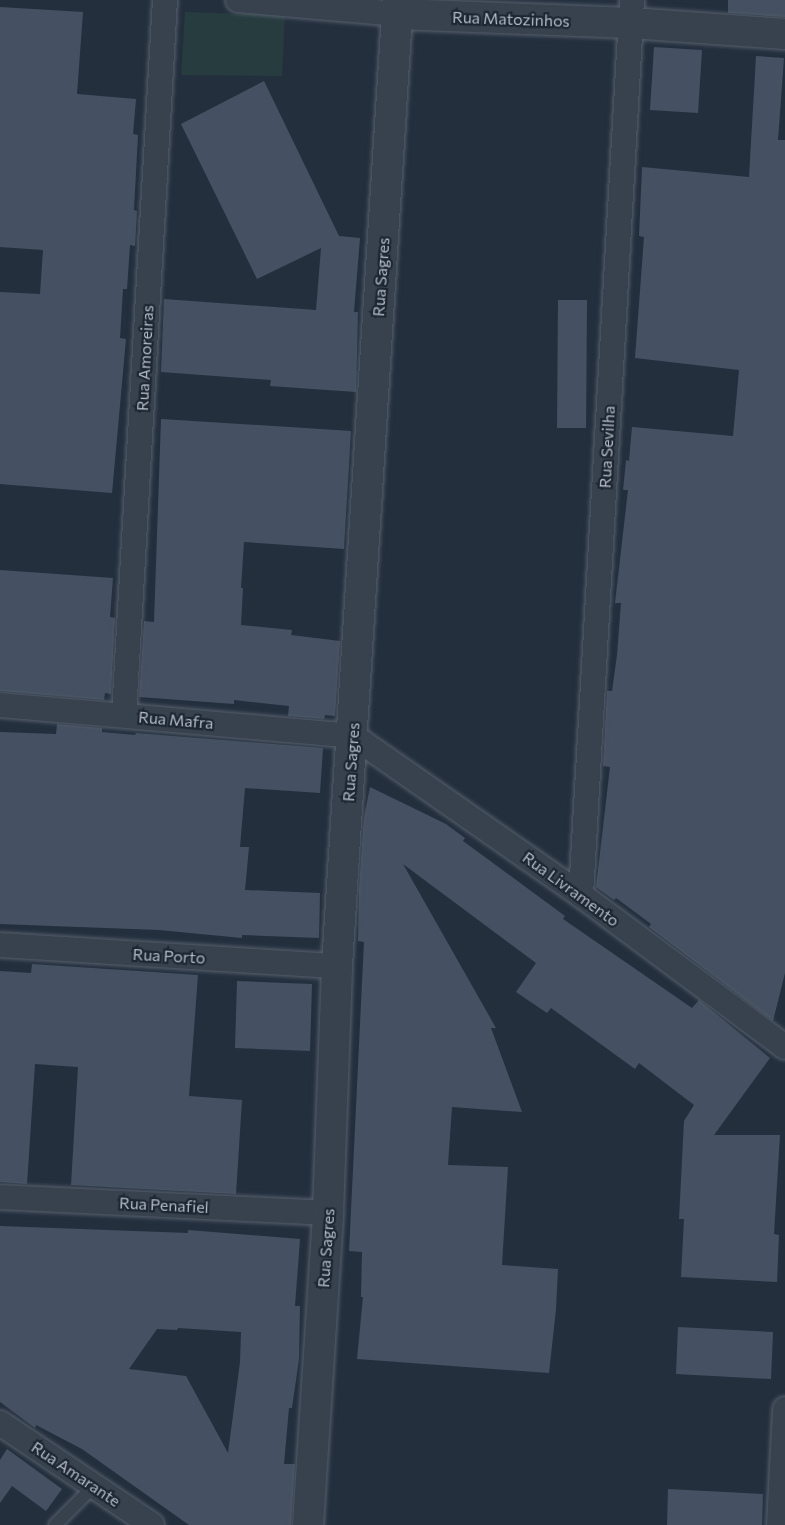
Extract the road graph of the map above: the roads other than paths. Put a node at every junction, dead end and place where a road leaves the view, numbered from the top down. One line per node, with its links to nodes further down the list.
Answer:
1 (165, 0): 7 (street, Rua Amoreiras)
2 (238, 0): 3 (street, Rua Matozinhos)
3 (398, 7): 4 (street, Rua Matozinhos); 8 (street, Rua Sagres)
4 (632, 12): 5 (street, Rua Matozinhos); 9 (street, Rua Sevilha)
5 (785, 34)
6 (0, 705): 7 (street, Rua Mafra)
7 (124, 715): 8 (street, Rua Mafra)
8 (353, 736): 9 (street, Rua Livramento); 11 (street, Rua Sagres)
9 (581, 895): 12 (street, Rua Livramento)
10 (0, 945): 11 (street, Rua Porto)
11 (337, 966): 14 (street, Rua Sagres)
12 (785, 1047)
13 (0, 1197): 14 (street, Rua Penafiel)
14 (328, 1214): 20 (street, Rua Sagres)
15 (785, 1409): 21 (street)
16 (0, 1423): 17 (street, Rua Amarante)
17 (94, 1486): 18 (lane); 19 (street, Rua Amarante)
18 (55, 1525)
19 (152, 1525)
20 (309, 1525)
21 (779, 1525)

